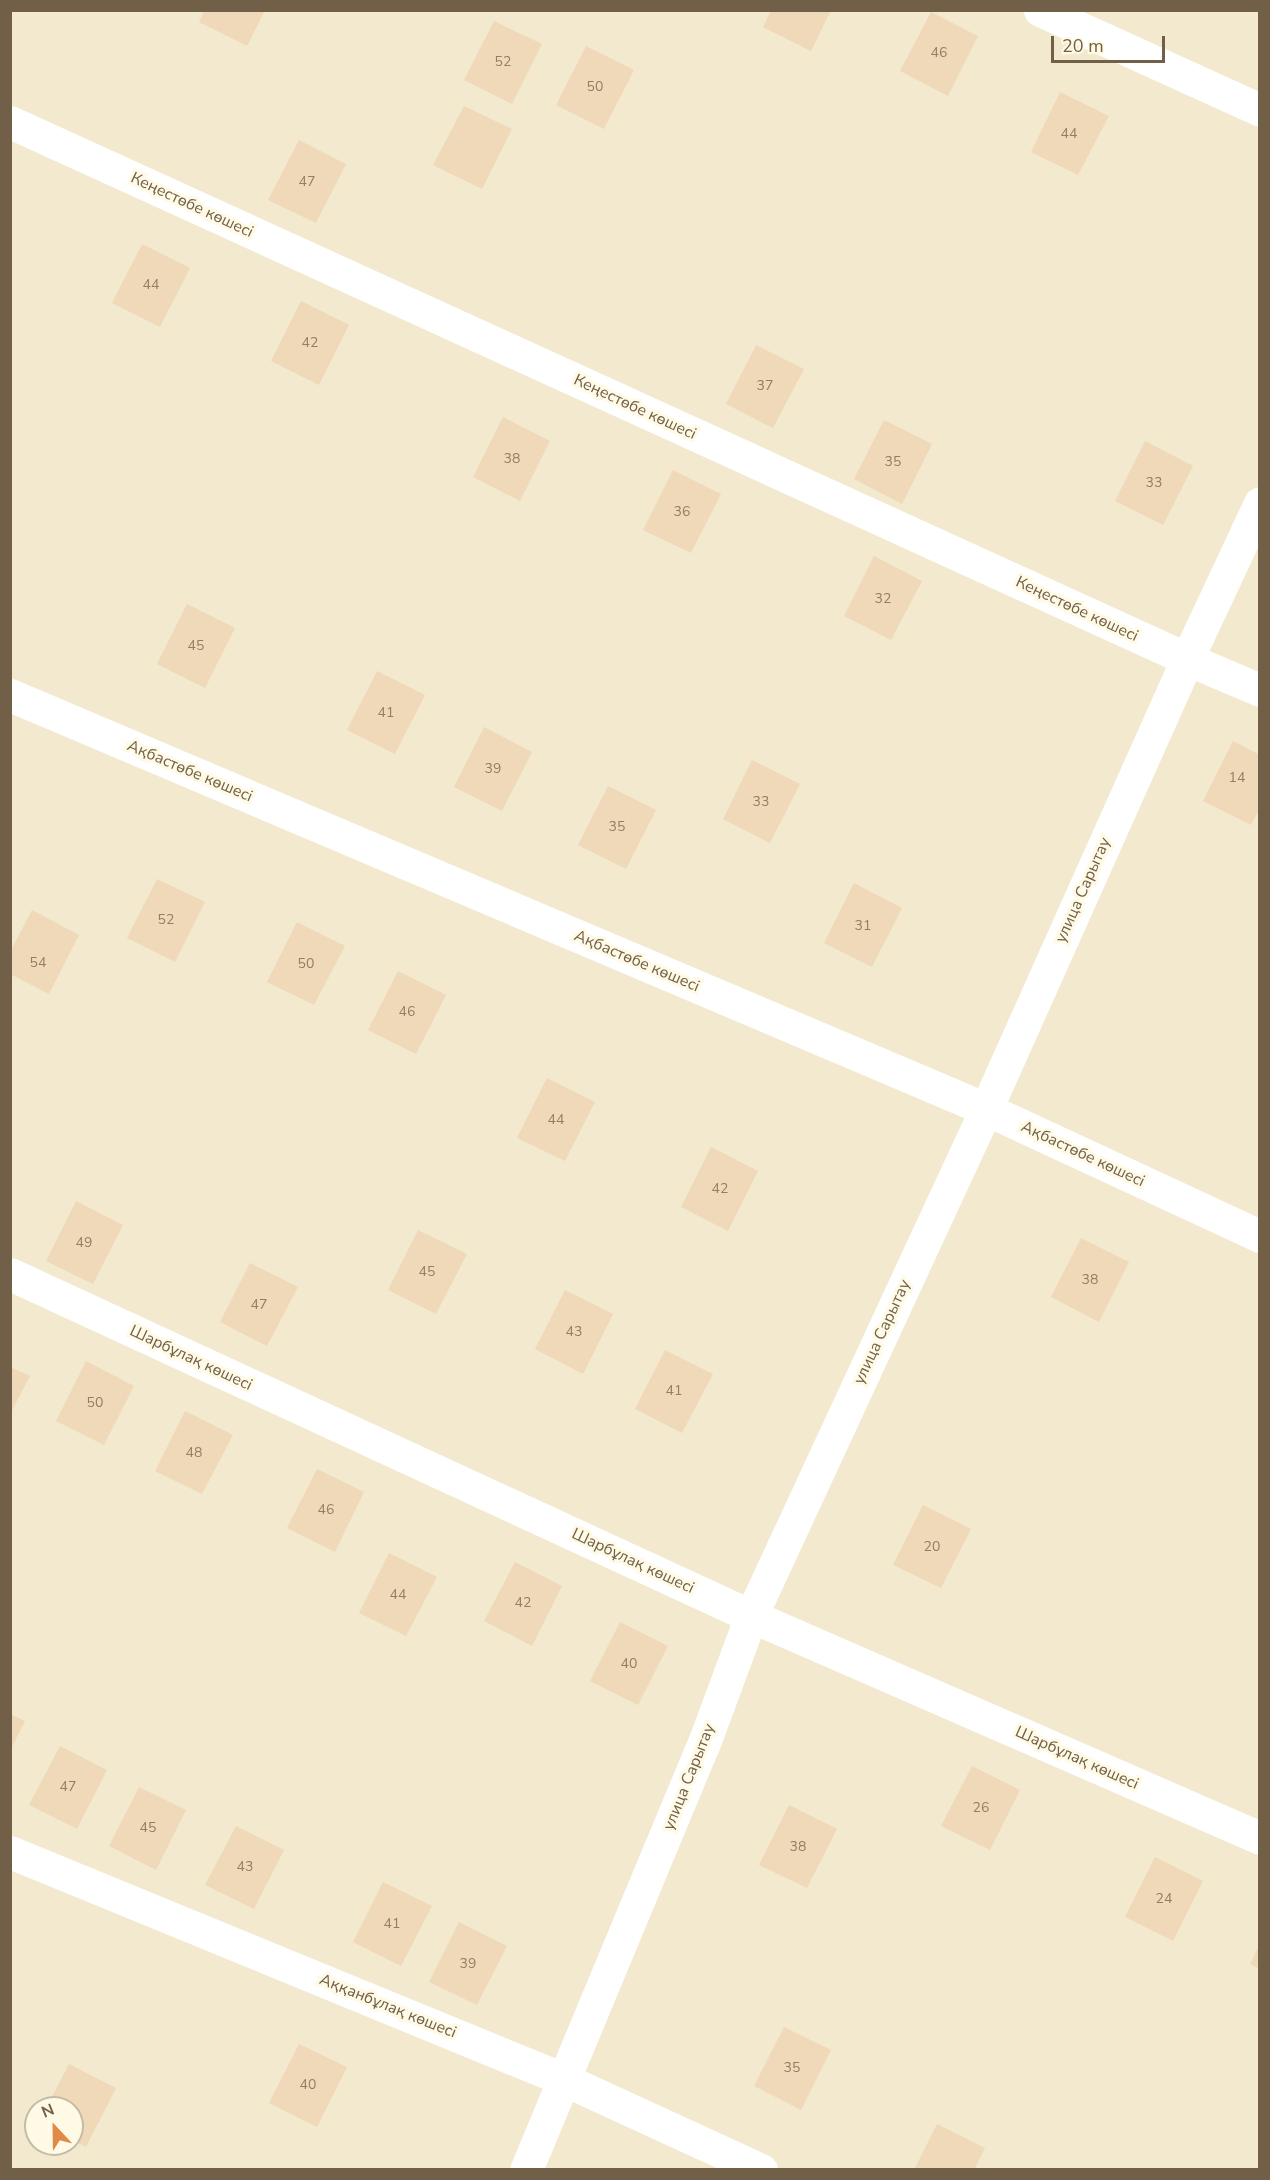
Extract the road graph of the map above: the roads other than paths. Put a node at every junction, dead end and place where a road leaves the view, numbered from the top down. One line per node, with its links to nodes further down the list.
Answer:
1 (1040, 10): 2 (street)
2 (1260, 110)
3 (10, 122): 5 (street, Кеңестөбе көшесі)
4 (1260, 503): 5 (street, улица Сарытау)
5 (1186, 659): 6 (street, Кеңестөбе көшесі); 8 (street, улица Сарытау)
6 (1260, 690)
7 (10, 695): 8 (street, Ақбастөбе көшесі)
8 (986, 1108): 9 (street, Ақбастөбе көшесі); 11 (street, улица Сарытау)
9 (1260, 1236)
10 (10, 1274): 11 (street, Шарбұлақ көшесі)
11 (751, 1616): 12 (street, Шарбұлақ көшесі); 14 (street, улица Сарытау)
12 (1260, 1838)
13 (10, 1852): 14 (street, Аққанбұлақ көшесі)
14 (563, 2079): 15 (street, улица Сарытау); 16 (street, Аққанбұлақ көшесі)
15 (525, 2169)
16 (761, 2169)

